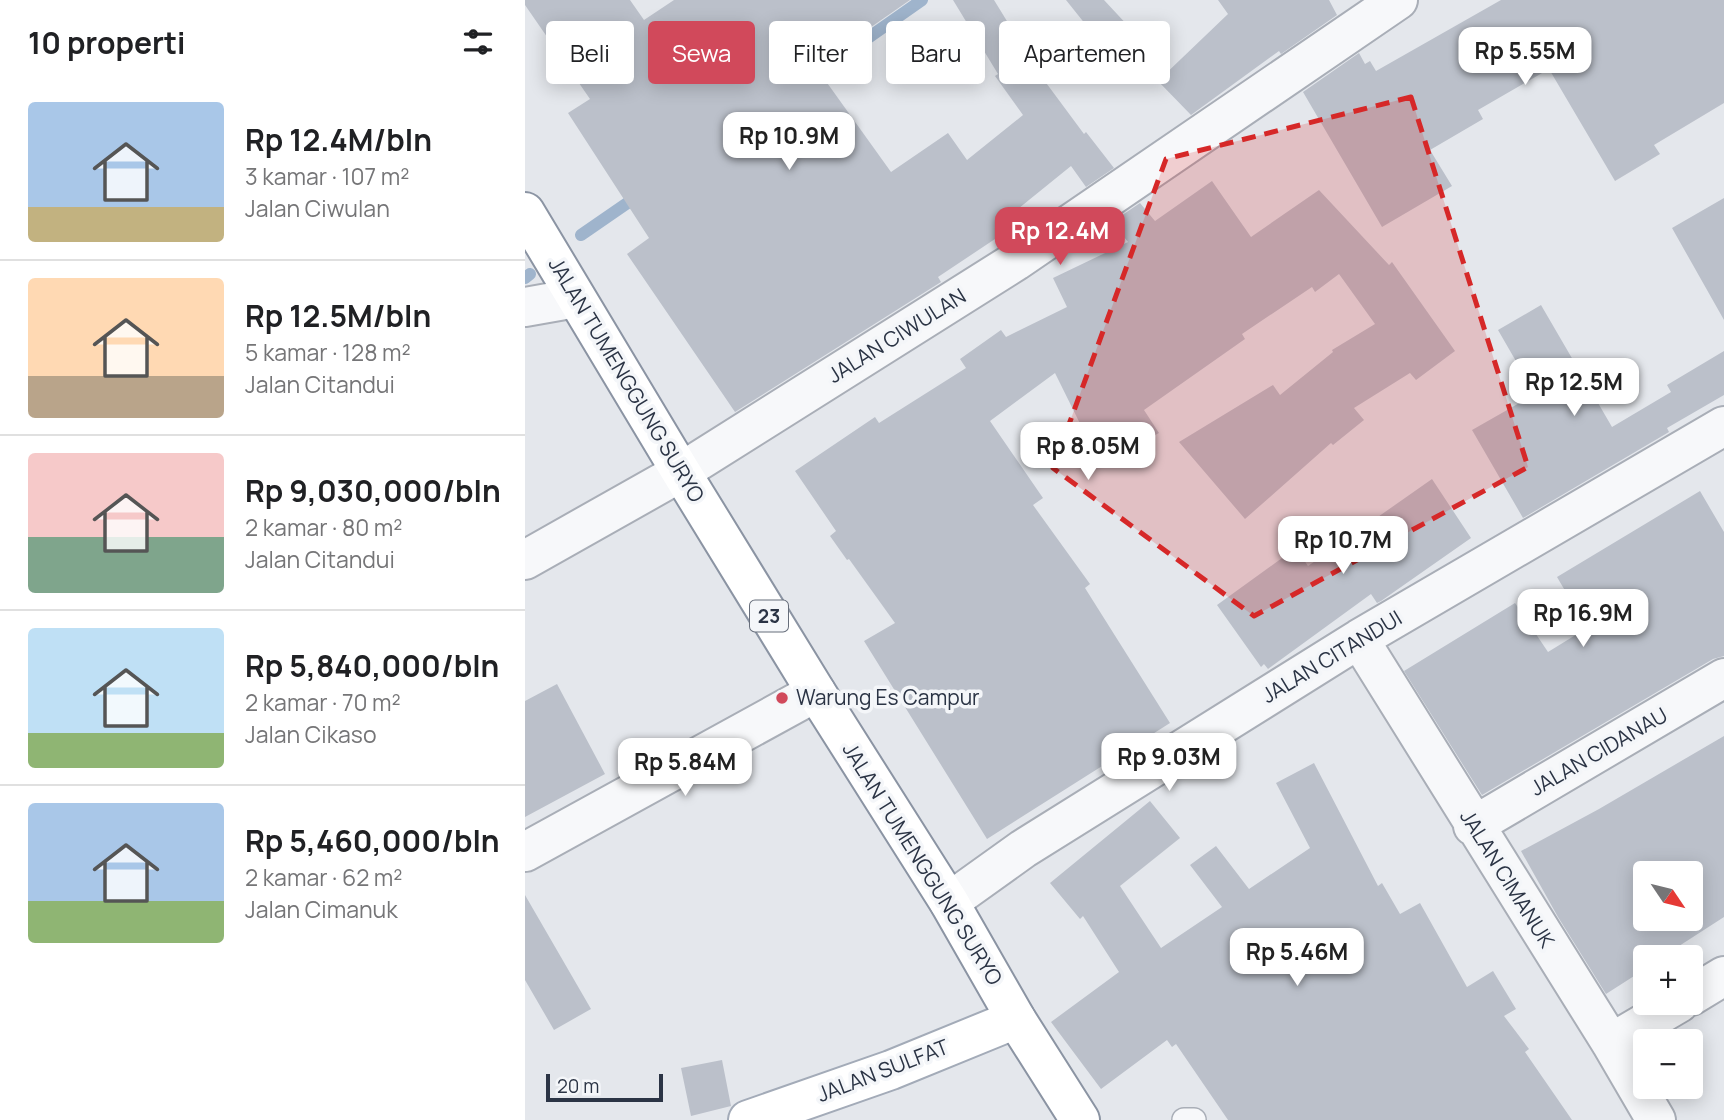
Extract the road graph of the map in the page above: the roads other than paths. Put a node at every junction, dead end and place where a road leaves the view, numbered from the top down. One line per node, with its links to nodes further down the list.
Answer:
1 (1398, 0): 6 (street, JALAN CIWULAN)
2 (526, 217): 3 (main road, JALAN TUMENGGUNG SURYO / 23)
3 (576, 298): 4 (street); 6 (main road, JALAN TUMENGGUNG SURYO / 23)
4 (525, 307)
5 (1724, 426): 8 (street, JALAN CITANDUI)
6 (681, 472): 7 (street, JALAN CIWULAN); 10 (main road, JALAN TUMENGGUNG SURYO / 23)
7 (525, 560)
8 (1359, 639): 11 (street, JALAN CIMANUK); 13 (street, JALAN CITANDUI)
9 (1724, 678): 11 (street, JALAN CIDANAU)
10 (816, 692): 12 (street); 13 (main road, JALAN TUMENGGUNG SURYO / 23)
11 (1473, 825): 18 (street, JALAN CIMANUK)
12 (525, 852)
13 (949, 902): 17 (main road, JALAN TUMENGGUNG SURYO / 23)
14 (1724, 976): 15 (street)
15 (1703, 989)
16 (1659, 1015): 18 (street)
17 (1016, 1018): 19 (main road, JALAN SULFAT); 20 (main road, JALAN TUMENGGUNG SURYO / 23)
18 (1611, 1043): 23 (street, JALAN CIMANUK)
19 (773, 1117)
20 (1080, 1120)
21 (1184, 1120): 22 (lane)
22 (1194, 1120)
23 (1655, 1120)

